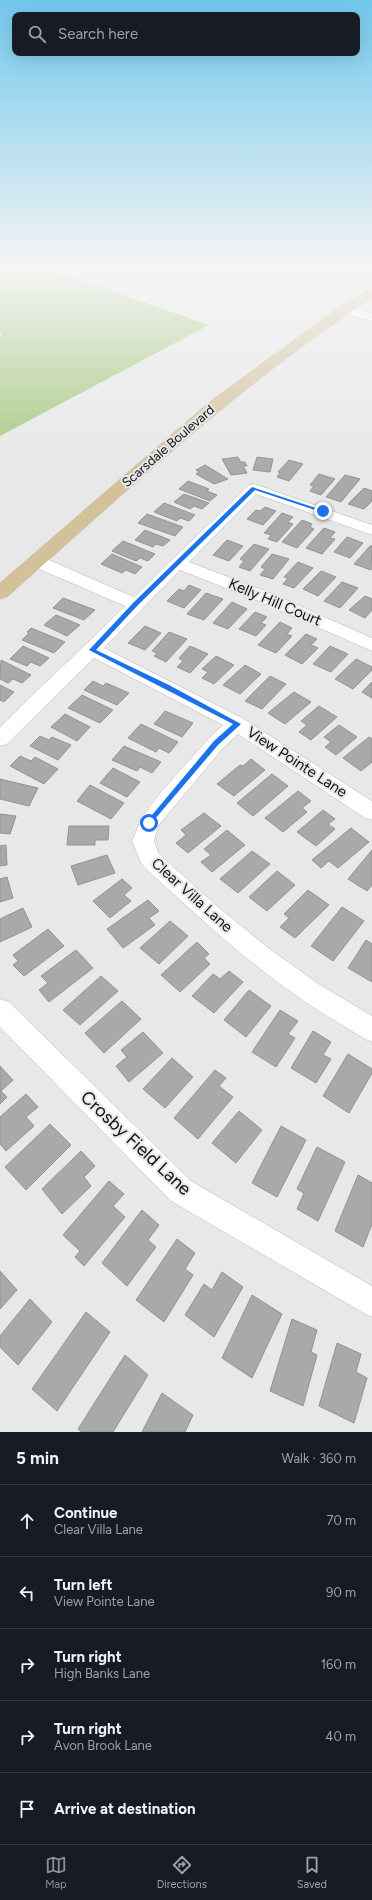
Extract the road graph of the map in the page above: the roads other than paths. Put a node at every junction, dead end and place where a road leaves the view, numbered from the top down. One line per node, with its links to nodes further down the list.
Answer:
1 (309, 336): 3 (main road, Scarsdale Boulevard)
2 (372, 530): 4 (street)
3 (36, 561): 5 (main road, Scarsdale Boulevard); 6 (street)
4 (177, 563): 6 (street); 7 (street, Kelly Hill Court)
5 (0, 593)
6 (136, 604): 8 (street)
7 (372, 645)
8 (92, 650): 9 (street, View Pointe Lane); 10 (street)
9 (237, 724): 11 (street, View Pointe Lane); 13 (street, Clear Villa Lane)
10 (0, 739)
11 (372, 812)
12 (0, 1010): 14 (street, Crosby Field Lane)
13 (372, 1030)
14 (372, 1302)

